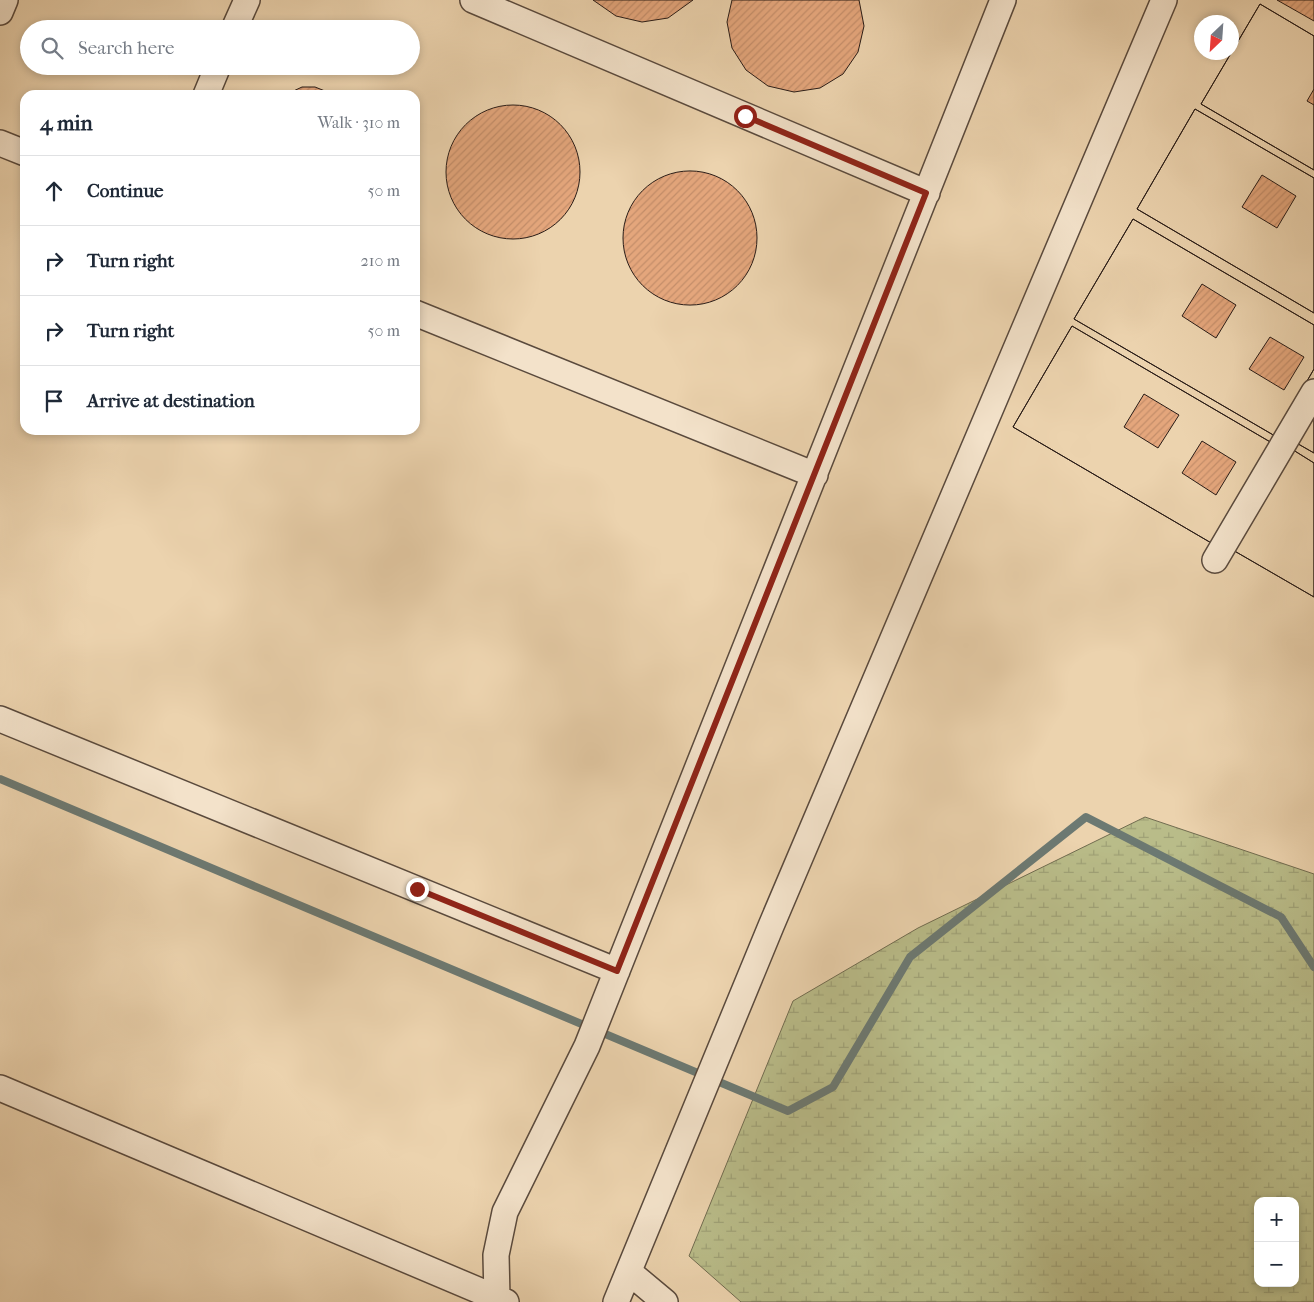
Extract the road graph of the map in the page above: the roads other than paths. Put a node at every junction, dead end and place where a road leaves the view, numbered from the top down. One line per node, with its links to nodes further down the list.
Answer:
1 (5, 0): 6 (street)
2 (246, 0): 7 (street)
3 (473, 0): 12 (street)
4 (1003, 0): 12 (street)
5 (1164, 0): 20 (street)
6 (0, 12)
7 (238, 20)
8 (214, 75): 9 (street)
9 (208, 90)
10 (0, 143): 11 (street)
11 (20, 151)
12 (926, 193): 15 (street)
13 (420, 315): 15 (street)
14 (1314, 392): 16 (street)
15 (815, 475): 18 (street)
16 (1215, 560)
17 (0, 719): 18 (street)
18 (617, 971): 21 (street)
19 (0, 1088): 21 (street)
20 (629, 1272): 22 (street); 23 (street)
21 (501, 1301)
22 (616, 1302)
23 (665, 1302)

